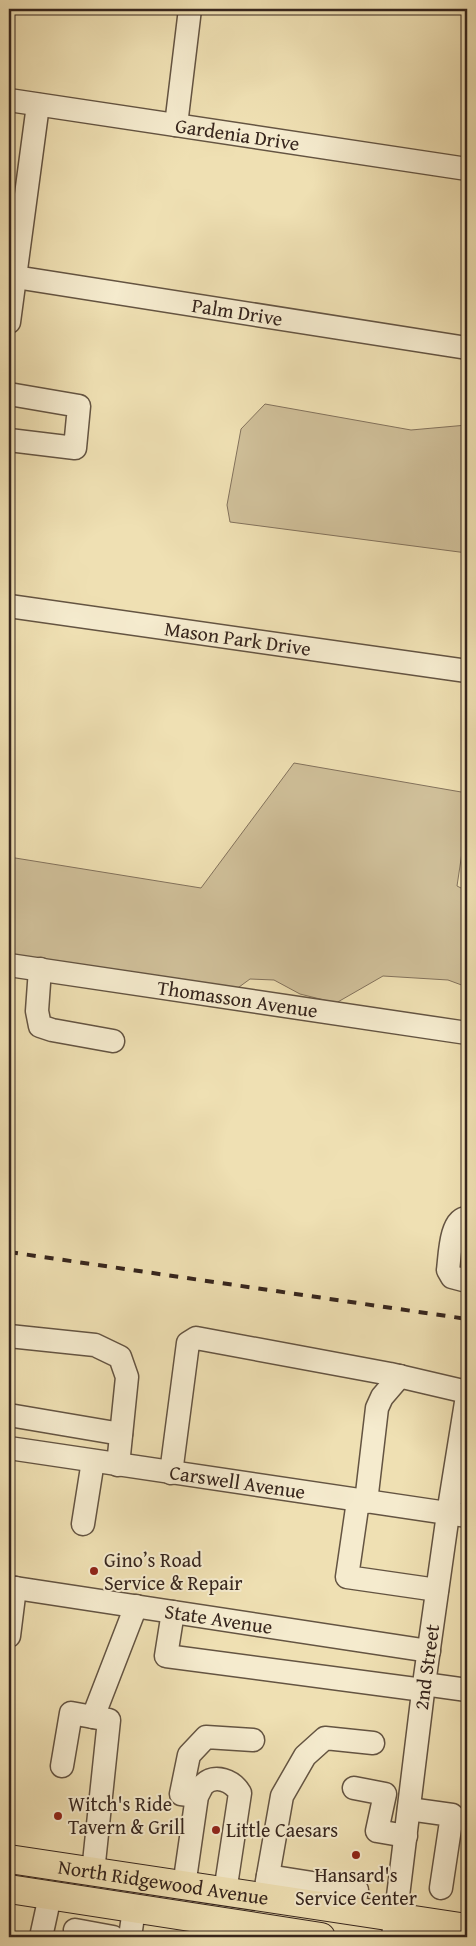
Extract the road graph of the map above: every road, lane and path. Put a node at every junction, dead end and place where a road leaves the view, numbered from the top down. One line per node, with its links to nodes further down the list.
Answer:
1 (190, 9): 4 (street)
2 (9, 100): 3 (street, Gardenia Drive)
3 (38, 105): 4 (street, Gardenia Drive); 6 (street)
4 (176, 124): 5 (street, Gardenia Drive)
5 (467, 169)
6 (12, 277): 7 (street); 8 (street, Palm Drive)
7 (9, 322)
8 (467, 348)
9 (9, 394): 10 (street)
10 (9, 440)
11 (9, 606): 12 (street, Mason Park Drive)
12 (467, 671)
13 (9, 965): 14 (street, Thomasson Avenue)
14 (40, 969): 15 (street, Thomasson Avenue); 16 (street)
15 (467, 1033)
16 (113, 1041)
17 (467, 1218): 18 (street)
18 (467, 1281)
19 (9, 1336): 24 (street)
20 (400, 1376): 21 (street); 28 (street); 29 (street)
21 (467, 1392)
22 (467, 1396): 30 (street, 2nd Street)
23 (9, 1415): 24 (street)
24 (120, 1434): 27 (street)
25 (9, 1448): 26 (street, Carswell Avenue)
26 (93, 1461): 27 (street, Carswell Avenue); 31 (street)
27 (118, 1465): 28 (street, Carswell Avenue)
28 (171, 1473): 29 (street, Carswell Avenue)
29 (362, 1501): 30 (street, Carswell Avenue); 33 (street)
30 (458, 1515): 33 (street, 2nd Street)
31 (83, 1524)
32 (12, 1588): 34 (street, State Avenue); 36 (street)
33 (437, 1590): 37 (street, 2nd Street)
34 (136, 1606): 35 (street, State Avenue); 40 (street)
35 (173, 1612): 37 (street, State Avenue); 38 (street)
36 (9, 1636)
37 (429, 1651): 38 (street, 2nd Street)
38 (424, 1687): 39 (street); 46 (street, 2nd Street)
39 (467, 1690)
40 (93, 1717): 43 (street); 49 (street)
41 (253, 1740): 45 (street)
42 (373, 1742): 51 (street)
43 (62, 1766)
44 (354, 1788): 47 (street)
45 (197, 1796): 50 (street); 54 (street)
46 (409, 1809): 47 (street, 2nd Street); 52 (street)
47 (406, 1836): 58 (street, 2nd Street)
48 (9, 1859): 49 (main road, North Ridgewood Avenue)
49 (93, 1872): 50 (main road, North Ridgewood Avenue)
50 (184, 1886): 54 (main road, North Ridgewood Avenue)
51 (266, 1887): 54 (main road, North Ridgewood Avenue); 58 (main road, North Ridgewood Avenue)
52 (441, 1888)
53 (9, 1890): 55 (main road, North Ridgewood Avenue)
54 (225, 1892)
55 (50, 1896): 56 (main road, North Ridgewood Avenue); 62 (street)
56 (82, 1901): 57 (main road, North Ridgewood Avenue); 61 (street)
57 (134, 1909): 60 (main road, North Ridgewood Avenue); 64 (street)
58 (394, 1927): 59 (main road, North Ridgewood Avenue)
59 (467, 1928)
60 (237, 1931): 65 (main road, North Ridgewood Avenue)
61 (74, 1934): 63 (street)
62 (41, 1937)
63 (113, 1937)
64 (130, 1937)
65 (321, 1937)

